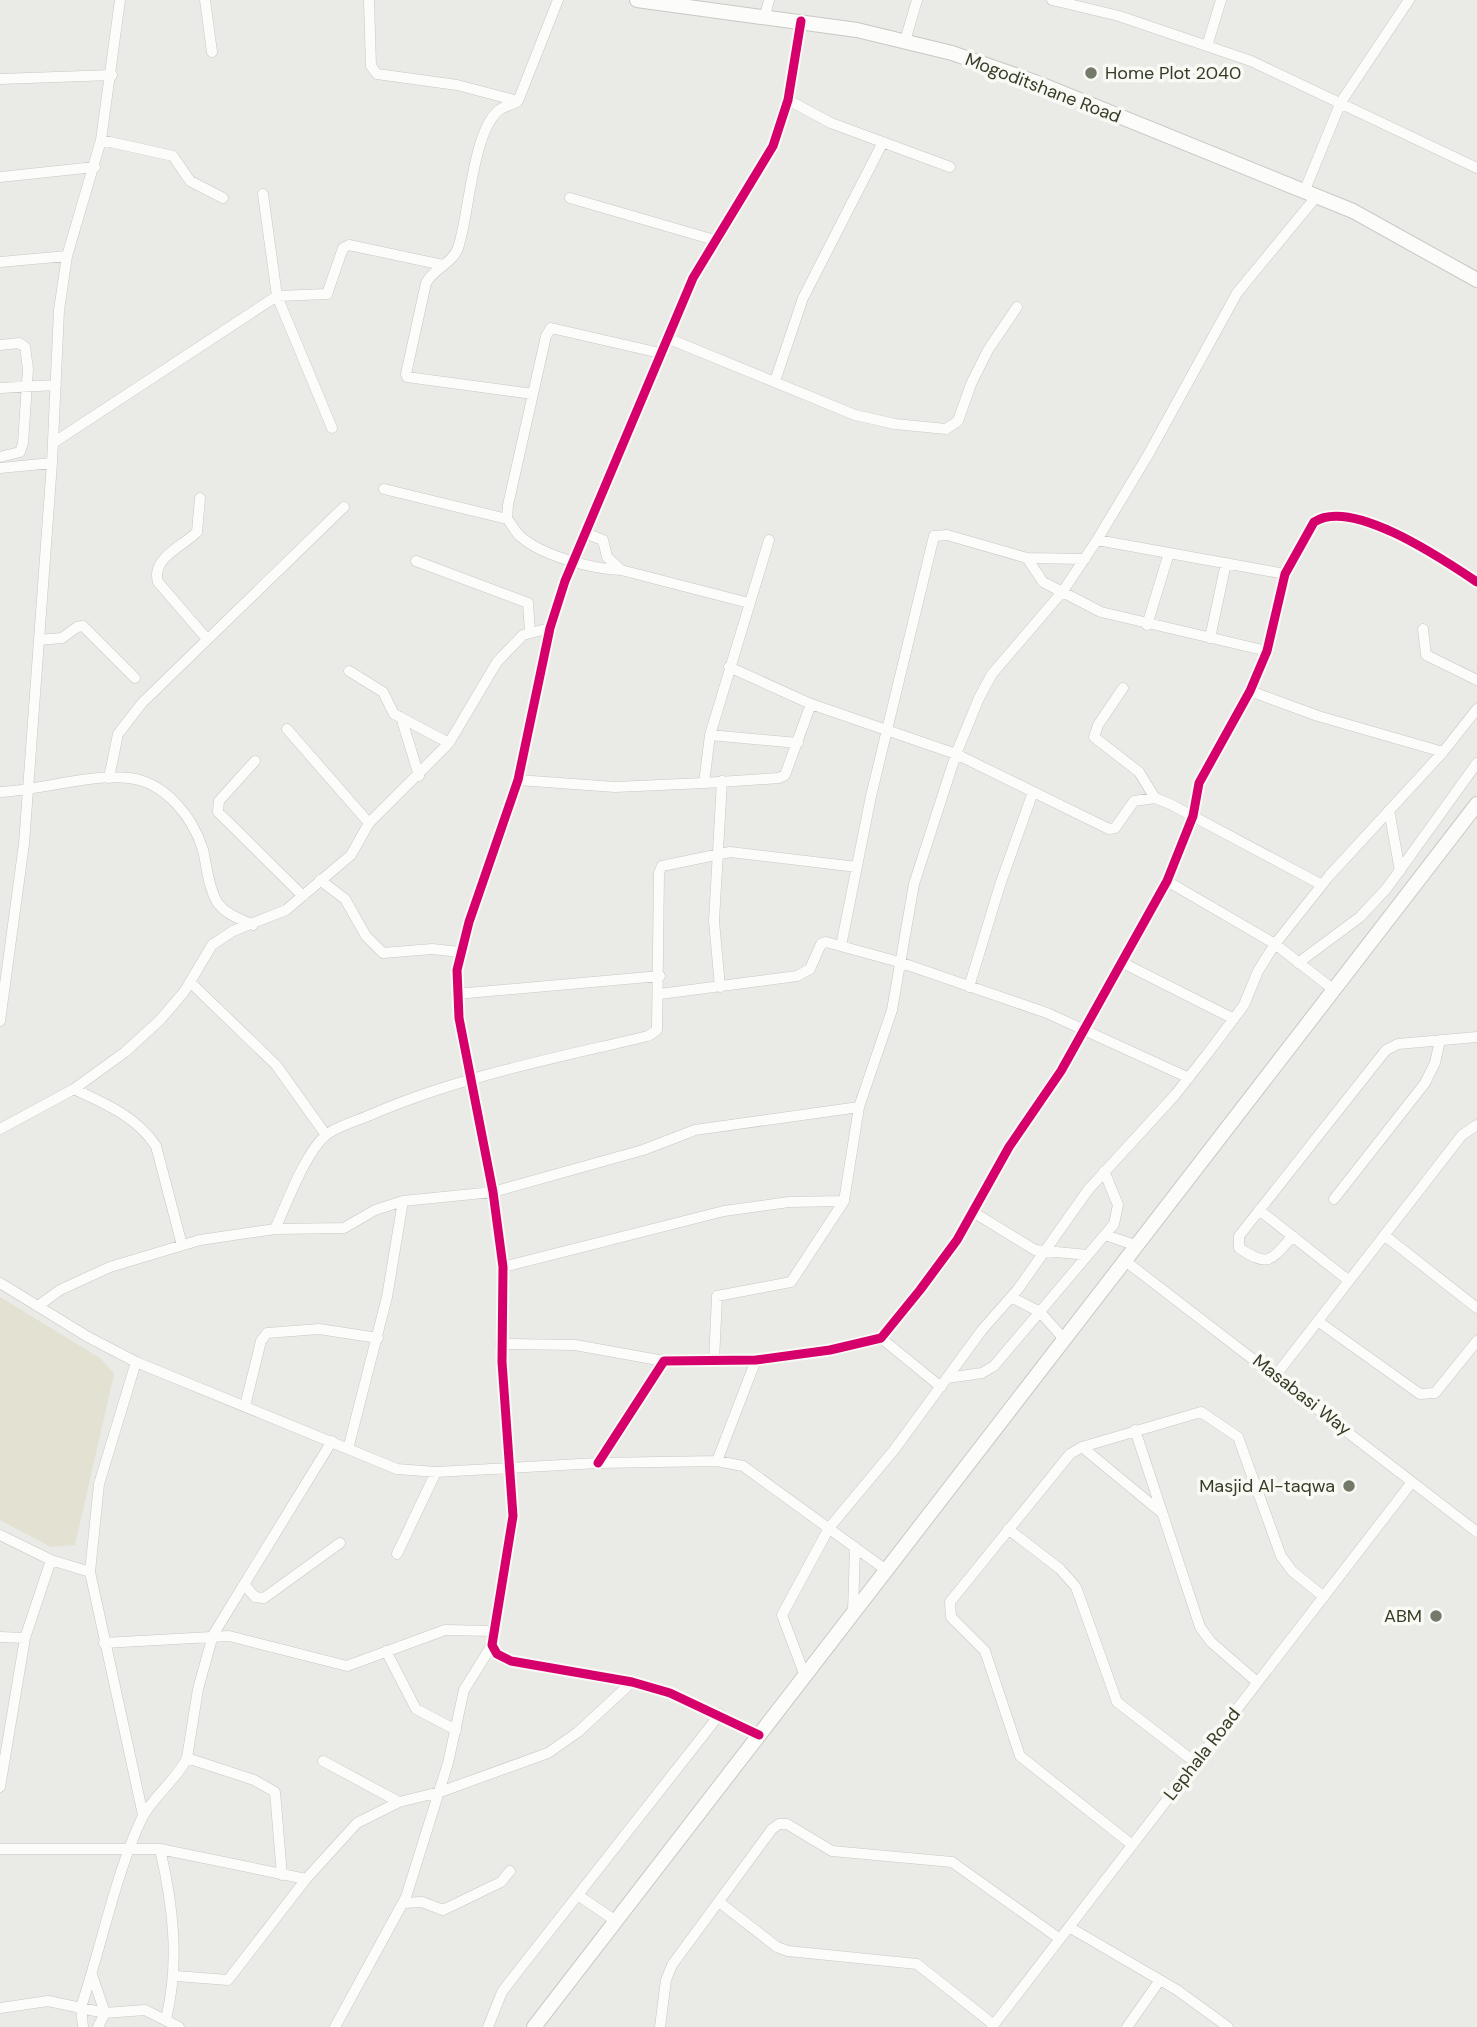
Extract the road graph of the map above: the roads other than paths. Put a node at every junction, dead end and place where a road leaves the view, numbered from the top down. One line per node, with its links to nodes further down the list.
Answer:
1 (120, 0): 16 (street)
2 (205, 0): 15 (street)
3 (369, 0): 19 (street)
4 (558, 0): 19 (street)
5 (637, 0): 11 (main road, Mogoditshane Road)
6 (769, 0): 11 (street)
7 (916, 0): 13 (street)
8 (1052, 0): 14 (street)
9 (1221, 0): 14 (street)
10 (1409, 0): 20 (street)
11 (765, 16): 12 (main road, Mogoditshane Road)
12 (801, 21): 13 (main road, Mogoditshane Road); 18 (street)
13 (905, 41): 28 (main road, Mogoditshane Road)
14 (1207, 46): 20 (street)
15 (212, 52)
16 (112, 75): 17 (street); 21 (street)
17 (0, 79)
18 (788, 100): 22 (street); 31 (street)
19 (518, 101): 34 (street)
20 (1341, 102): 23 (street); 28 (street)
21 (101, 140): 24 (street); 29 (street)
22 (883, 142): 25 (street); 41 (street)
23 (1475, 163)
24 (94, 167): 26 (street); 32 (street)
25 (950, 167)
26 (0, 177)
27 (262, 194): 36 (street)
28 (1310, 195): 35 (main road, Mogoditshane Road); 57 (street)
29 (223, 198)
30 (570, 198): 31 (street)
31 (718, 241): 38 (street)
32 (68, 256): 33 (street); 42 (street)
33 (0, 262)
34 (443, 265): 36 (street); 45 (street)
35 (1477, 280)
36 (277, 296): 46 (street); 47 (street)
37 (1017, 307): 41 (street)
38 (667, 338): 40 (street); 41 (street)
39 (0, 345): 43 (street)
40 (660, 354): 45 (street); 55 (street)
41 (775, 381)
42 (56, 385): 43 (street); 47 (street)
43 (24, 386): 44 (street); 48 (street)
44 (0, 388)
45 (533, 394): 54 (street)
46 (332, 428)
47 (53, 443): 49 (street)
48 (0, 457)
49 (52, 463): 50 (street); 75 (street)
50 (0, 468)
51 (384, 489): 54 (street)
52 (200, 498): 74 (street)
53 (344, 508): 74 (street)
54 (507, 519): 62 (street)
55 (585, 533): 62 (street); 64 (street)
56 (769, 540): 68 (street)
57 (1097, 540): 58 (street); 60 (street)
58 (1169, 553): 63 (street); 69 (street)
59 (1027, 558): 60 (street); 67 (street); 87 (street)
60 (1084, 559): 67 (street)
61 (416, 561): 72 (street)
62 (572, 562): 64 (street); 70 (street)
63 (1226, 564): 65 (street); 73 (street)
64 (621, 570): 68 (street)
65 (1285, 574): 66 (street); 76 (street)
66 (1477, 582)
67 (1063, 591): 69 (street); 92 (street)
68 (749, 603): 77 (street)
69 (1147, 625): 73 (street)
70 (550, 628): 72 (street); 97 (street)
71 (1423, 629): 80 (street)
72 (530, 632): 89 (street)
73 (1210, 638): 76 (street)
74 (207, 639): 96 (street)
75 (39, 640): 79 (street); 100 (street)
76 (1267, 651): 82 (street)
77 (729, 667): 83 (street); 88 (street)
78 (349, 671): 85 (street)
79 (135, 678)
80 (1477, 680)
81 (1122, 688): 103 (street)
82 (1251, 691): 91 (street); 106 (street)
83 (811, 704): 87 (street); 90 (street)
84 (1477, 709): 91 (street)
85 (401, 717): 89 (street); 95 (street)
86 (287, 729): 107 (street)
87 (886, 729): 92 (street); 109 (street)
88 (710, 735): 90 (street); 99 (street)
89 (449, 743): 95 (street)
90 (798, 743): 98 (street)
91 (1443, 752): 105 (street)
92 (956, 754): 102 (street); 119 (street)
93 (255, 761): 114 (street)
94 (1477, 763): 110 (street)
95 (419, 776): 107 (street)
96 (109, 778): 100 (street); 115 (street)
97 (518, 780): 99 (street); 118 (street)
98 (722, 781): 99 (street); 108 (street)
99 (704, 783)
100 (28, 791): 101 (street); 130 (street)
101 (0, 792)
102 (1033, 792): 103 (street); 125 (street)
103 (1155, 798): 106 (street)
104 (1477, 804): 126 (main road)
105 (1389, 810): 110 (street); 113 (street)
106 (1193, 816): 112 (street); 113 (street)
107 (369, 823): 111 (street)
108 (719, 854): 109 (street); 122 (street); 124 (street)
109 (857, 867): 117 (street)
110 (1400, 871): 121 (street)
111 (320, 880): 114 (street); 118 (street)
112 (1167, 881): 116 (street); 120 (street)
113 (1322, 885): 116 (street)
114 (303, 896): 115 (street)
115 (253, 925): 123 (street)
116 (1275, 944): 121 (street); 129 (street)
117 (841, 946): 119 (street); 124 (street)
118 (460, 952): 127 (street)
119 (899, 962): 125 (street); 137 (street)
120 (1121, 962): 129 (street); 131 (street)
121 (1298, 962): 126 (street)
122 (660, 976): 127 (street); 128 (street)
123 (191, 983): 136 (street); 140 (street)
124 (720, 987): 128 (street)
125 (969, 987): 131 (street)
126 (1334, 990): 153 (main road)
127 (456, 994): 134 (street)
128 (660, 994): 134 (street)
129 (1234, 1018): 135 (street)
130 (0, 1021)
131 (1082, 1031): 135 (street); 147 (street)
132 (1477, 1037): 133 (street)
133 (1440, 1040): 143 (street); 146 (street)
134 (471, 1079): 140 (street); 142 (street)
135 (1189, 1079): 141 (street)
136 (74, 1089): 139 (street); 152 (street)
137 (859, 1107): 142 (street); 145 (street)
138 (1477, 1125): 150 (street)
139 (0, 1129)
140 (326, 1135): 148 (street)
141 (1104, 1171): 149 (street); 154 (street)
142 (493, 1192): 144 (street); 157 (street)
143 (1334, 1199)
144 (403, 1201): 148 (street); 165 (street)
145 (844, 1201): 157 (street); 172 (street)
146 (1259, 1210): 151 (street); 151 (street)
147 (973, 1212): 154 (street); 166 (street)
148 (275, 1229): 152 (street)
149 (1105, 1235): 153 (street); 155 (street)
150 (1384, 1235): 158 (street); 162 (street)
151 (1293, 1236): 158 (street)
152 (182, 1245): 161 (street)
153 (1135, 1245): 156 (main road)
154 (1044, 1252): 155 (street); 160 (street)
155 (1088, 1255): 163 (street)
156 (1124, 1260): 167 (main road); 174 (street, Masabasi Way)
157 (503, 1266): 169 (street)
158 (1348, 1280): 164 (street)
159 (0, 1283): 161 (street)
160 (1011, 1297): 163 (street); 175 (street)
161 (38, 1306): 173 (street)
162 (1477, 1308)
163 (1040, 1312): 167 (street); 175 (street)
164 (1319, 1322): 168 (street); 174 (street)
165 (378, 1338): 176 (street); 180 (street)
166 (881, 1338): 170 (street); 175 (street)
167 (1065, 1339): 195 (main road)
168 (1477, 1340)
169 (501, 1344): 171 (street); 183 (street)
170 (757, 1360): 172 (street); 181 (street)
171 (664, 1361): 172 (street); 182 (street)
172 (714, 1361)
173 (136, 1362): 176 (street); 196 (street)
174 (1276, 1375): 185 (street, Masabasi Way)
175 (944, 1383): 187 (street)
176 (245, 1406): 178 (street)
177 (1135, 1430): 179 (street); 186 (street); 198 (street)
178 (332, 1441): 180 (street); 197 (street)
179 (1082, 1447): 186 (street); 188 (street)
180 (348, 1449): 184 (street)
181 (716, 1461): 182 (street); 187 (street)
182 (598, 1463): 183 (street)
183 (512, 1469): 184 (street); 200 (street)
184 (436, 1472): 193 (street)
185 (1412, 1482): 189 (street, Masabasi Way); 198 (street, Lephala Road)
186 (1162, 1513): 209 (street)
187 (830, 1528): 192 (street); 207 (street)
188 (1008, 1529): 217 (street); 222 (street)
189 (1477, 1532)
190 (0, 1535): 194 (street)
191 (340, 1543): 197 (street)
192 (855, 1547): 195 (street); 199 (street)
193 (397, 1555)
194 (51, 1560): 196 (street); 203 (street)
195 (886, 1570): 199 (main road)
196 (90, 1572): 204 (street)
197 (244, 1584): 201 (street)
198 (1324, 1597): 209 (street, Lephala Road)
199 (853, 1612): 207 (main road)
200 (493, 1631): 205 (street); 206 (street)
201 (213, 1635): 204 (street); 206 (street); 215 (street)
202 (0, 1637): 203 (street)
203 (25, 1638): 210 (street)
204 (104, 1643): 221 (street)
205 (492, 1645): 208 (street); 213 (street)
206 (386, 1651): 213 (street)
207 (804, 1675): 214 (main road)
208 (632, 1682): 211 (street); 219 (street)
209 (1257, 1682): 217 (street, Lephala Road)
210 (11, 1713): 212 (street); 218 (street)
211 (720, 1714): 214 (street); 229 (street)
212 (0, 1715)
213 (456, 1730): 219 (street)
214 (759, 1735): 232 (main road)
215 (187, 1758): 221 (street); 227 (street)
216 (323, 1761): 220 (street)
217 (1196, 1763): 222 (street, Lephala Road)
218 (0, 1787)
219 (440, 1792): 220 (street); 231 (street)
220 (399, 1802): 228 (street)
221 (143, 1815): 223 (street)
222 (1131, 1844): 233 (street, Lephala Road)
223 (131, 1847): 224 (street); 225 (street); 235 (street)
224 (0, 1849)
225 (160, 1849): 227 (street); 236 (street)
226 (510, 1871): 231 (street)
227 (282, 1875): 228 (street)
228 (306, 1879): 236 (street)
229 (579, 1896): 232 (street); 247 (street)
230 (719, 1902): 234 (street); 242 (street); 249 (street)
231 (404, 1903): 246 (street)
232 (616, 1921): 248 (main road)
233 (1069, 1927): 234 (street, Lephala Road); 237 (street)
234 (1060, 1939): 242 (street, Lephala Road)
235 (92, 1974): 238 (street); 240 (street)
236 (176, 1976): 241 (street)
237 (1160, 1980): 250 (street); 251 (street)
238 (81, 2007): 239 (street); 240 (street); 243 (street)
239 (0, 2008)
240 (105, 2012): 241 (street); 244 (street)
241 (166, 2019): 245 (street)
242 (993, 2026)
243 (83, 2027)
244 (98, 2027)
245 (179, 2027)
246 (335, 2027)
247 (488, 2027)
248 (534, 2027)
249 (660, 2027)
250 (1127, 2027)
251 (1228, 2027)

